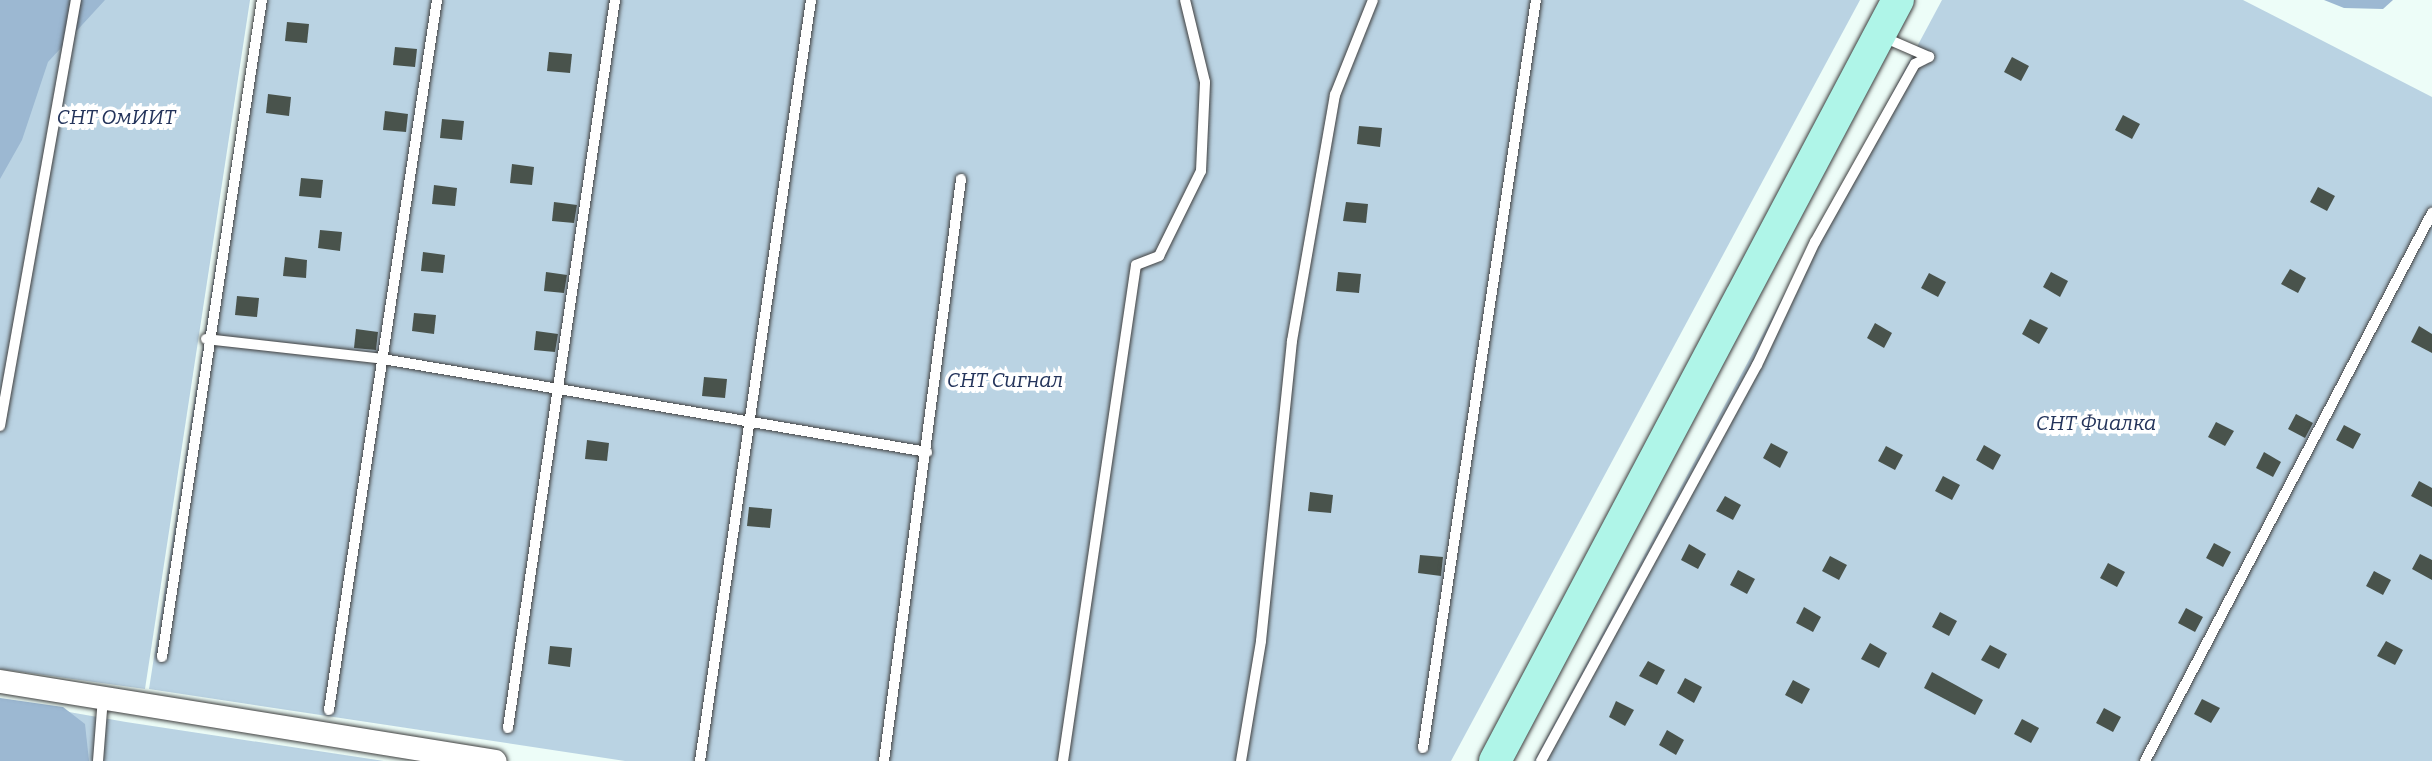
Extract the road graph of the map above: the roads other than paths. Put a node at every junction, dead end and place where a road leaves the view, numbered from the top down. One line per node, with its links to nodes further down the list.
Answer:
1 (76, 0): 17 (lane)
2 (262, 0): 13 (lane)
3 (437, 0): 14 (lane)
4 (615, 0): 15 (lane)
5 (811, 0): 16 (lane)
6 (1185, 0): 29 (lane)
7 (1373, 0): 30 (lane)
8 (1536, 0): 24 (lane)
9 (1898, 0): 10 (street)
10 (1879, 36): 31 (street); 32 (lane)
11 (961, 178): 18 (lane)
12 (2432, 213): 33 (lane)
13 (206, 339): 14 (lane); 19 (lane)
14 (383, 359): 15 (lane); 22 (lane)
15 (558, 388): 16 (lane); 23 (lane)
16 (750, 421): 18 (lane); 27 (lane)
17 (0, 426)
18 (927, 452): 28 (lane)
19 (162, 657)
20 (0, 681): 21 (street)
21 (103, 693): 25 (lane); 26 (street)
22 (329, 710)
23 (509, 729)
24 (1423, 748)
25 (98, 761)
26 (495, 761)
27 (700, 761)
28 (884, 761)
29 (1063, 761)
30 (1241, 761)
31 (1495, 761)
32 (1541, 761)
33 (2145, 761)

